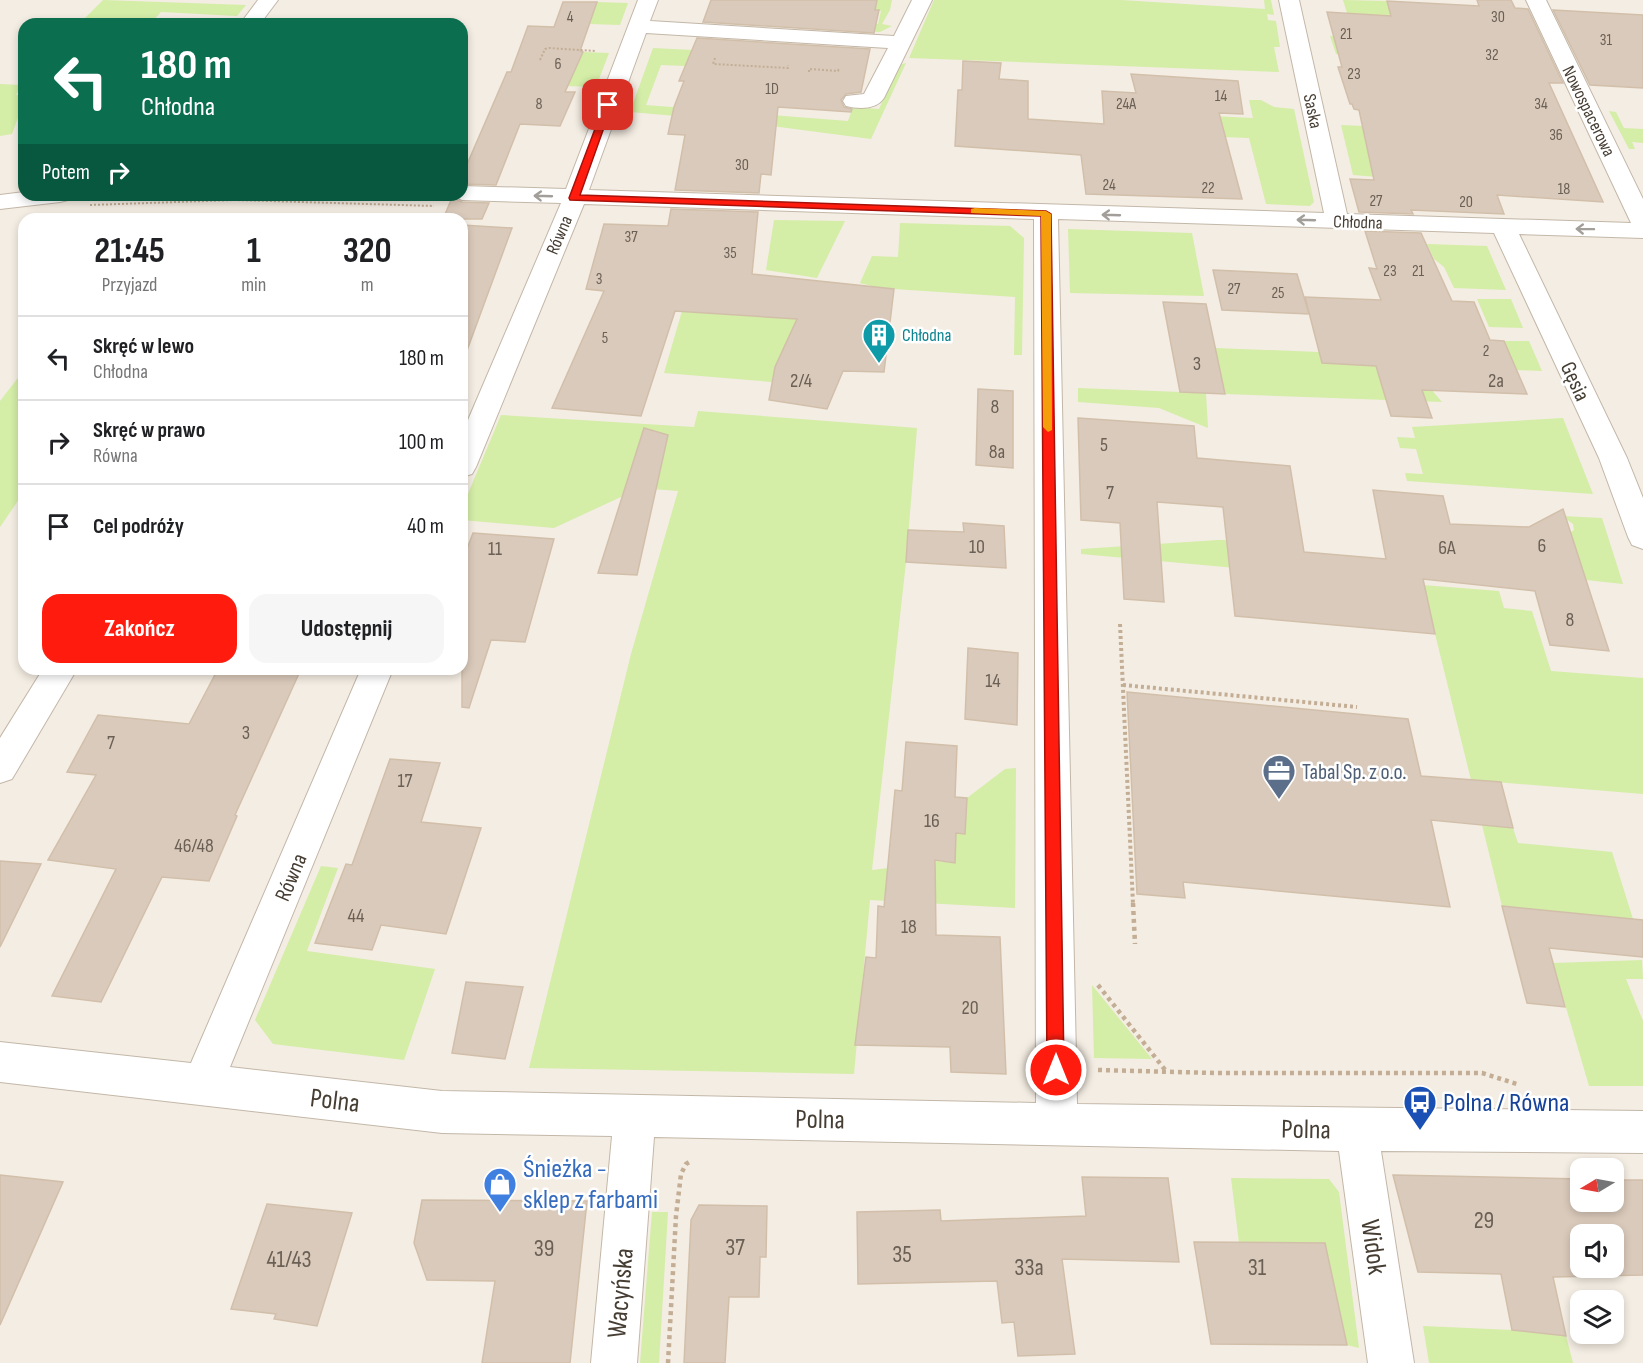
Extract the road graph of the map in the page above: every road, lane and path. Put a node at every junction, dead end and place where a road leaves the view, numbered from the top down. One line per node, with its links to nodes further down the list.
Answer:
1 (268, 0): 6 (street)
2 (648, 0): 7 (street, Równa)
3 (922, 0): 8 (street)
4 (1289, 0): 21 (street, Saska)
5 (1536, 0): 22 (street, Nowospacerowa)
6 (254, 18)
7 (637, 26): 8 (street); 17 (street, Równa)
8 (901, 44): 15 (street)
9 (599, 51): 10 (path)
10 (540, 60)
11 (718, 64): 12 (path)
12 (727, 64)
13 (833, 71): 14 (path)
14 (809, 72)
15 (854, 101)
16 (468, 193): 17 (street, Chłodna, one-way to 16)
17 (574, 198): 20 (street, Chłodna); 25 (street, Równa)
18 (18, 200): 19 (street)
19 (0, 202)
20 (1046, 214): 21 (street, Chłodna, one-way to 20); 36 (street)
21 (1337, 221): 23 (street, Chłodna)
22 (1643, 223)
23 (1503, 227): 24 (street, Chłodna, one-way to 23); 26 (street, Gęsia)
24 (1643, 231)
25 (468, 453)
26 (1643, 537)
27 (1120, 624): 30 (path)
28 (57, 675): 32 (street)
29 (374, 675): 38 (street, Równa)
30 (1123, 685): 31 (path); 33 (path)
31 (1357, 707)
32 (0, 768)
33 (1135, 944)
34 (1096, 983): 37 (path)
35 (0, 1062): 38 (street, Polna)
36 (1056, 1070): 37 (path); 41 (street)
37 (1167, 1071): 39 (path)
38 (202, 1085): 40 (street, Polna)
39 (1522, 1086)
40 (635, 1115): 41 (street, Polna); 45 (street, Wacyńska)
41 (1057, 1125): 42 (street, Polna)
42 (1357, 1130): 43 (street, Polna); 47 (street, Widok)
43 (1643, 1132)
44 (698, 1157): 46 (path)
45 (614, 1363)
46 (668, 1363)
47 (1391, 1363)

